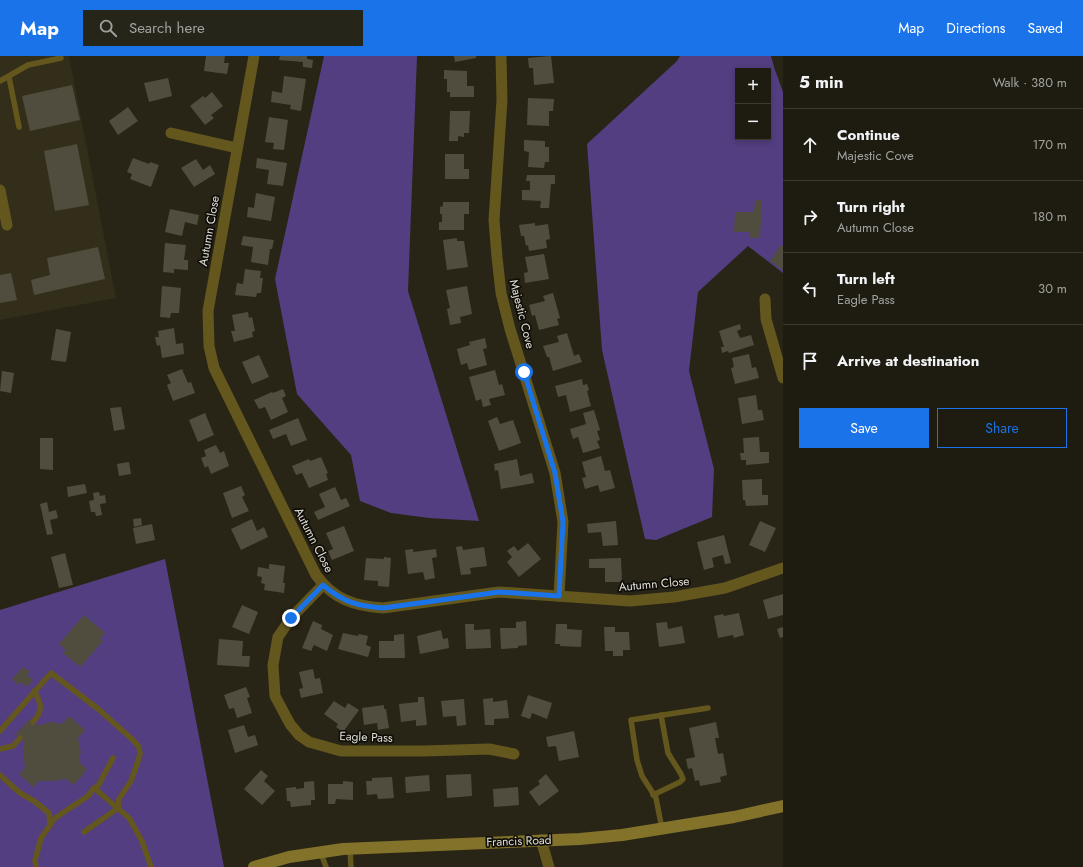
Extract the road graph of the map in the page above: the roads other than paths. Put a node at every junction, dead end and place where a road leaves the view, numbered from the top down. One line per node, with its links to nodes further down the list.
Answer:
1 (254, 56): 8 (street, Autumn Close)
2 (501, 56): 15 (street, Majestic Cove)
3 (61, 58): 4 (lane)
4 (8, 77): 5 (lane); 6 (lane)
5 (0, 81)
6 (18, 127)
7 (171, 133): 8 (street)
8 (237, 148): 14 (street, Autumn Close)
9 (0, 190): 10 (street)
10 (3, 225)
11 (765, 299): 12 (street)
12 (783, 378)
13 (783, 568): 15 (street, Autumn Close)
14 (323, 585): 15 (street, Autumn Close); 23 (street, Eagle Pass)
15 (559, 596)
16 (34, 691): 19 (lane); 20 (lane); 29 (lane)
17 (708, 708): 18 (lane)
18 (661, 715): 27 (lane); 27 (lane)
19 (33, 722)
20 (0, 731)
21 (20, 738): 22 (lane)
22 (0, 748)
23 (514, 754)
24 (113, 758): 26 (lane)
25 (0, 775): 30 (lane)
26 (94, 788): 29 (lane); 30 (lane)
27 (653, 794): 31 (lane)
28 (783, 806): 31 (street, Francis Road)
29 (118, 808): 32 (lane); 37 (lane)
30 (50, 825): 36 (lane)
31 (662, 829): 33 (street, Francis Road)
32 (84, 832)
33 (541, 840): 34 (street, Francis Road); 41 (street)
34 (350, 849): 35 (street, Francis Road); 40 (lane)
35 (321, 853): 38 (street, Francis Road); 39 (lane)
36 (36, 867)
37 (151, 867)
38 (254, 867)
39 (326, 867)
40 (351, 867)
41 (548, 867)

